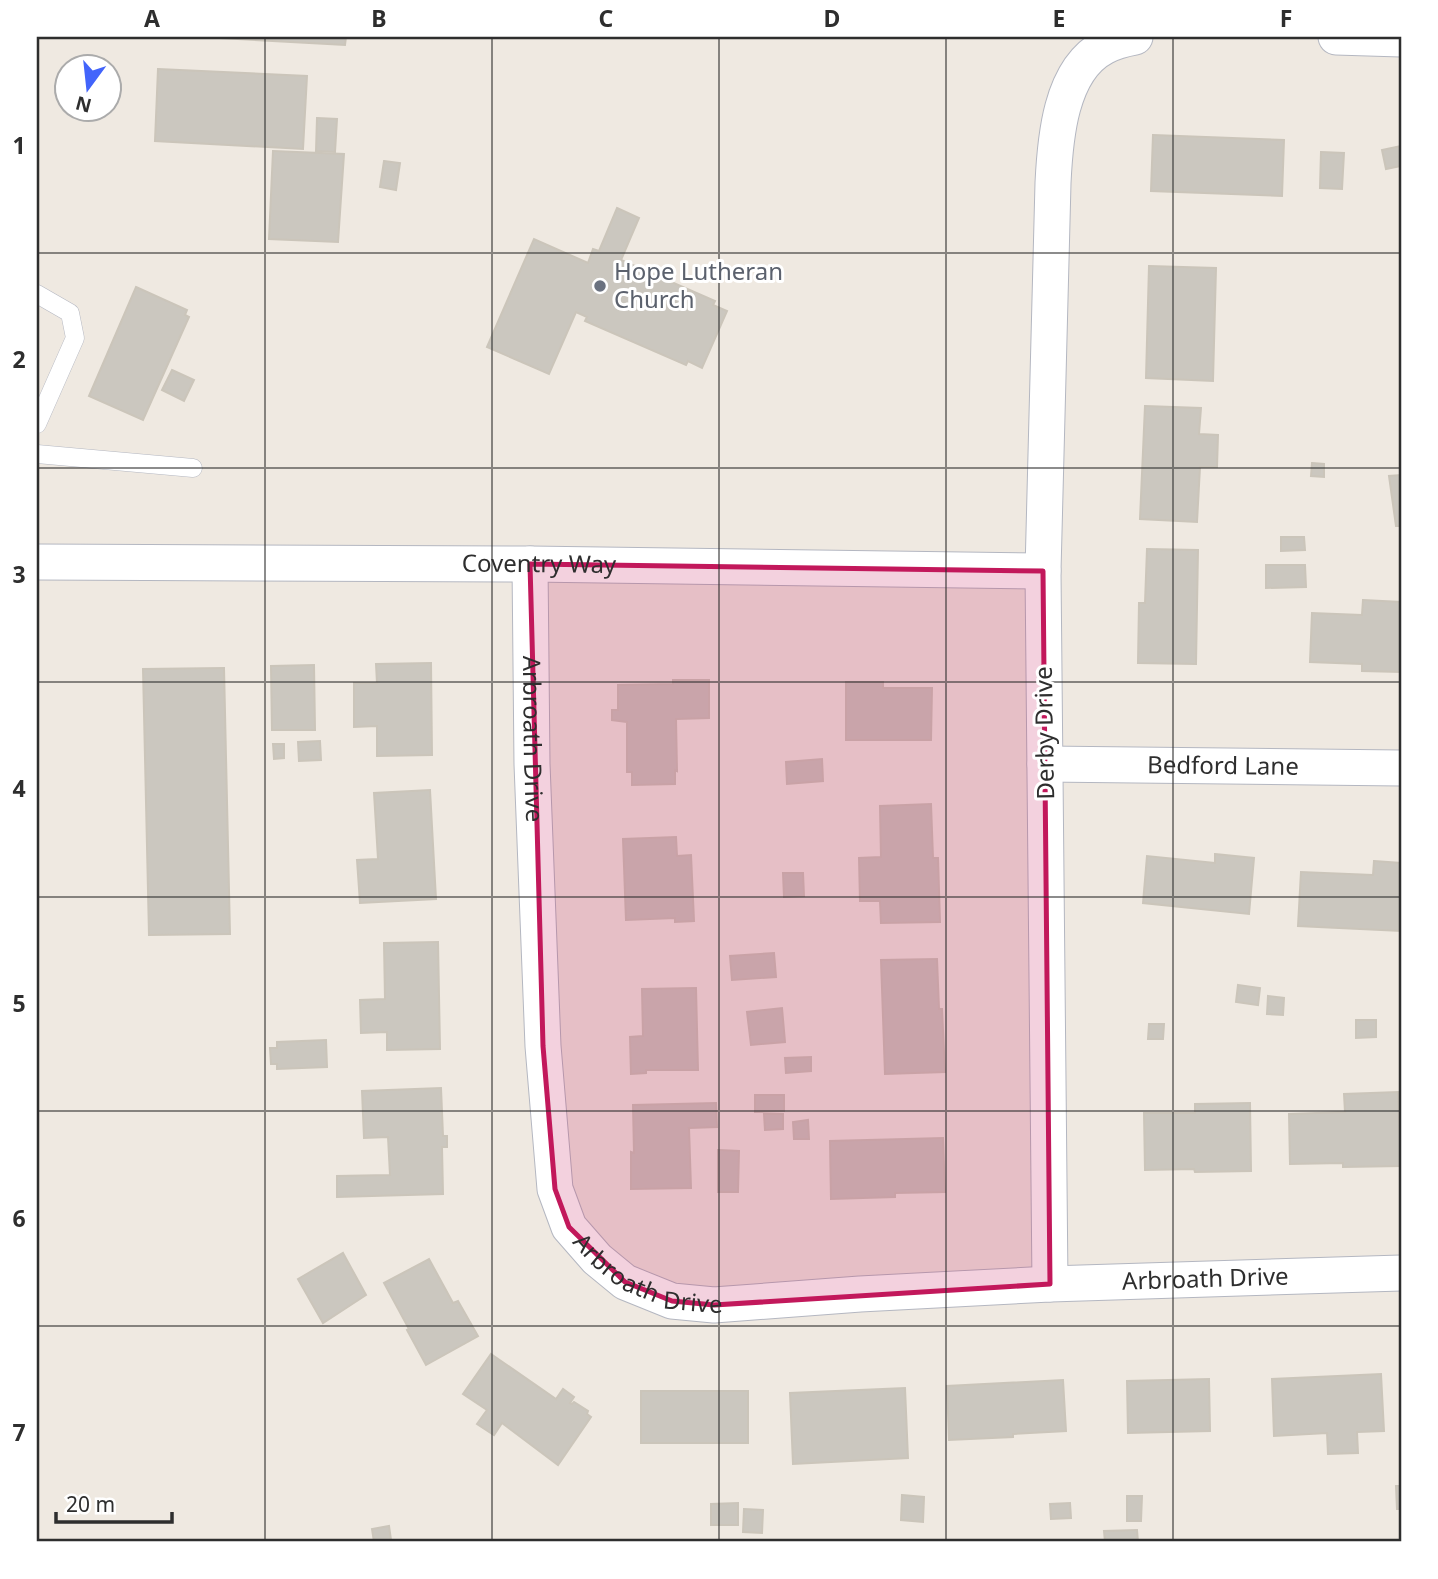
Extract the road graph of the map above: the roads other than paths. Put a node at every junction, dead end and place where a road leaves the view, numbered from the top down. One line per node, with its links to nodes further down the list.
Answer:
1 (1135, 37): 10 (street, Derby Drive)
2 (1336, 37): 3 (street)
3 (1401, 38)
4 (37, 294): 5 (lane)
5 (37, 424)
6 (37, 454): 7 (lane)
7 (193, 468)
8 (37, 562): 9 (street, Coventry Way)
9 (530, 564): 10 (street, Coventry Way); 14 (street, Arbroath Drive)
10 (1043, 571): 11 (street, Derby Drive)
11 (1045, 764): 12 (street, Bedford Lane); 14 (street, Derby Drive)
12 (1401, 768)
13 (1401, 1273): 14 (street, Arbroath Drive)
14 (1050, 1284)

